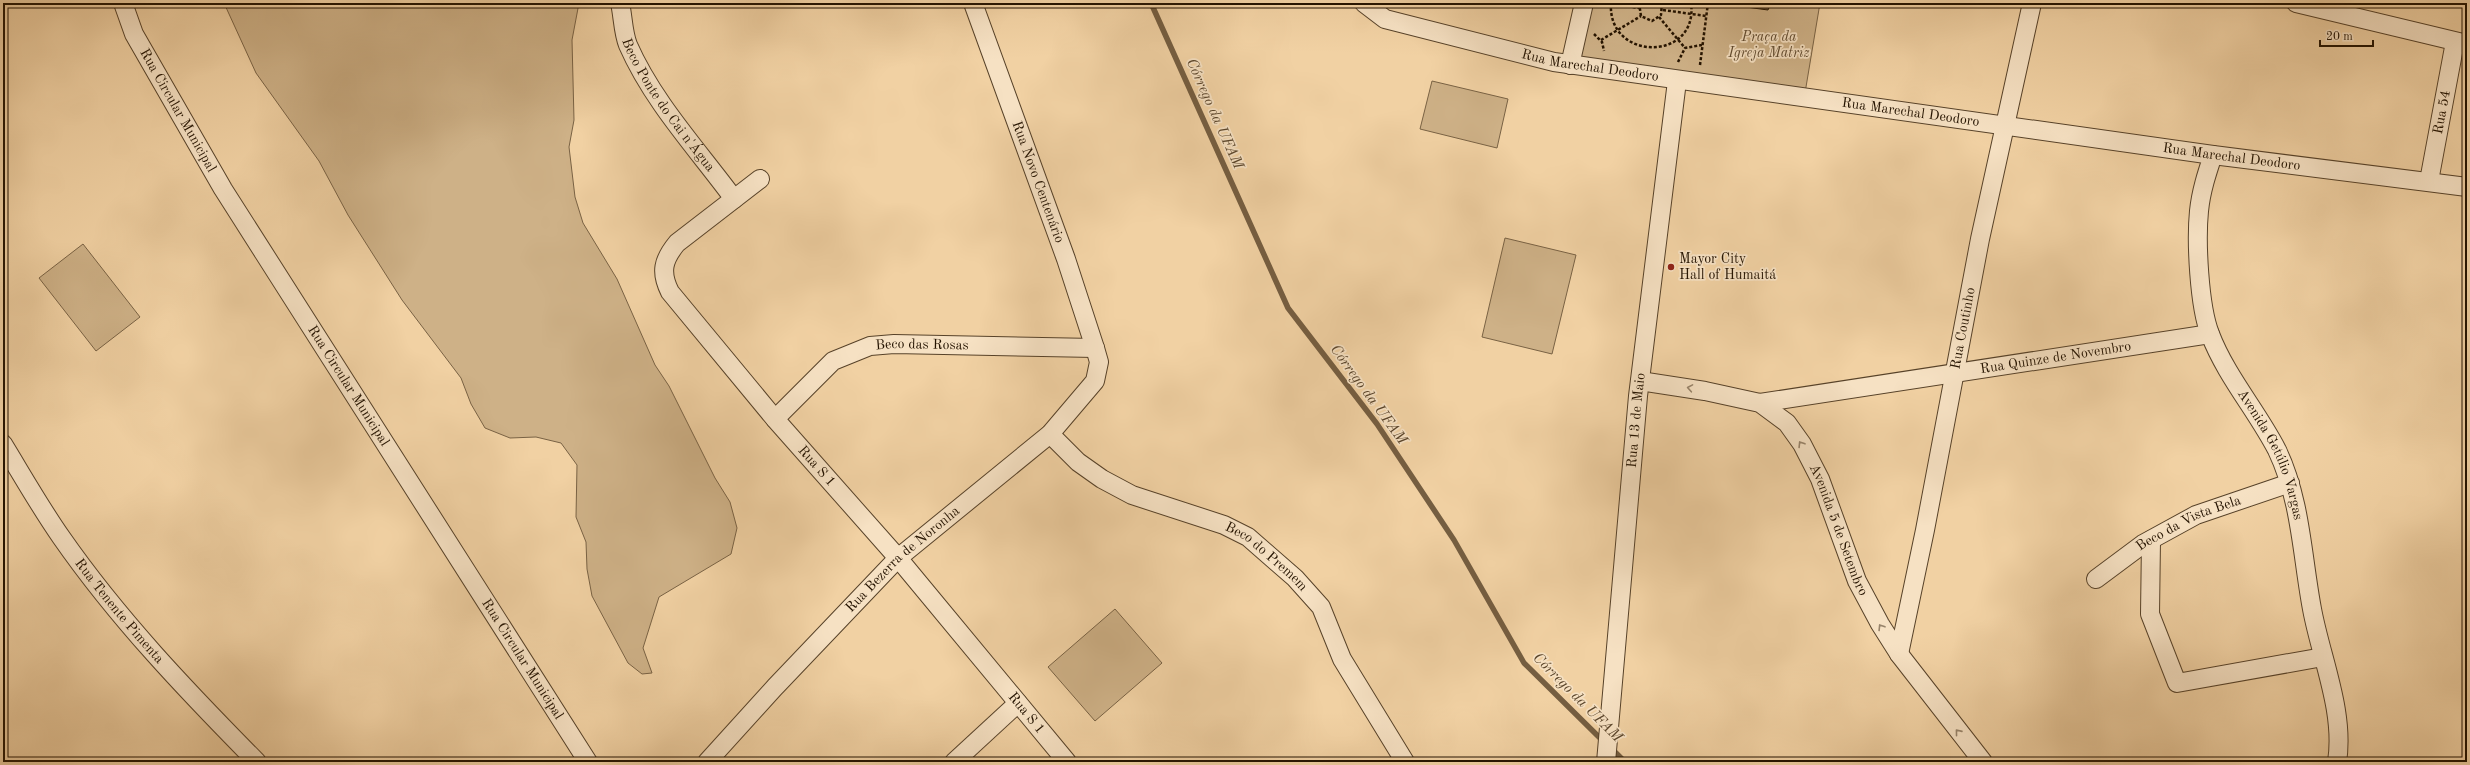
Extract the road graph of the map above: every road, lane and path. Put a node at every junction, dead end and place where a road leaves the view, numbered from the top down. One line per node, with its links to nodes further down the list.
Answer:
1 (123, 3): 52 (street, Rua Circular Municipal)
2 (620, 3): 35 (street, Beco Ponte do Cai n'Água)
3 (973, 3): 37 (street, Rua Novo Centenário)
4 (1364, 3): 26 (street, Rua Marechal Deodoro)
5 (1584, 3): 19 (street)
6 (1610, 3): 13 (path); 20 (path)
7 (1639, 3): 13 (path)
8 (1662, 3): 14 (path)
9 (1691, 3): 15 (path)
10 (1708, 3): 17 (path)
11 (2032, 3): 30 (street, Rua Coutinho)
12 (2296, 3): 23 (street)
13 (1639, 8): 16 (path)
14 (1663, 10): 15 (path); 18 (path)
15 (1691, 14): 17 (path); 21 (path)
16 (1641, 16): 18 (path); 20 (path)
17 (1706, 16): 24 (path)
18 (1659, 17): 21 (path)
19 (1578, 30): 22 (path); 26 (street)
20 (1618, 30): 21 (path); 22 (path)
21 (1678, 39): 25 (path)
22 (1601, 40): 27 (path)
23 (2461, 43): 33 (street, Rua 54)
24 (1702, 45): 25 (path); 29 (path)
25 (1685, 48): 28 (path)
26 (1570, 65): 27 (street, Rua Marechal Deodoro)
27 (1599, 69): 28 (street, Rua Marechal Deodoro)
28 (1677, 81): 29 (street, Rua Marechal Deodoro); 39 (street, Rua 13 de Maio)
29 (1697, 83): 30 (street, Rua Marechal Deodoro)
30 (2005, 126): 31 (street, Rua Marechal Deodoro); 38 (street, Rua Coutinho)
31 (2213, 155): 33 (street, Rua Marechal Deodoro); 36 (street, Avenida Getúlio Vargas)
32 (760, 179): 35 (street, Rua S 1)
33 (2429, 181): 34 (street, Rua Marechal Deodoro)
34 (2467, 187)
35 (734, 199): 41 (street, Rua S 1)
36 (2210, 334): 38 (street, Rua Quinze de Novembro); 44 (street, Avenida Getúlio Vargas)
37 (1097, 355): 41 (street, Beco das Rosas); 42 (street, Rua Bezerra de Noronha)
38 (1954, 372): 40 (street, Rua Quinze de Novembro); 48 (street, Rua Coutinho)
39 (1640, 381): 40 (street, Avenida 5 de Setembro, one-way to 39); 57 (street, Rua 13 de Maio)
40 (1760, 403): 48 (street, Avenida 5 de Setembro, one-way to 40)
41 (775, 419): 46 (street, Rua S 1)
42 (1050, 434): 46 (street, Rua Bezerra de Noronha); 56 (street, Beco do Premem)
43 (3, 444): 51 (street, Rua Tenente Pimenta)
44 (2290, 483): 45 (street, Beco da Vista Bela); 49 (street, Avenida Getúlio Vargas)
45 (2151, 540): 47 (street, Beco da Vista Bela); 49 (street)
46 (898, 558): 50 (street, Rua S 1); 53 (street, Rua Bezerra de Noronha)
47 (2096, 579)
48 (1899, 654): 58 (street, Avenida 5 de Setembro, one-way to 48)
49 (2323, 657): 59 (street, Avenida Getúlio Vargas)
50 (1018, 703): 54 (street); 55 (street, Rua S 1)
51 (257, 762)
52 (588, 762)
53 (707, 762)
54 (954, 762)
55 (1067, 762)
56 (1405, 762)
57 (1606, 762)
58 (1982, 762)
59 (2337, 762)

